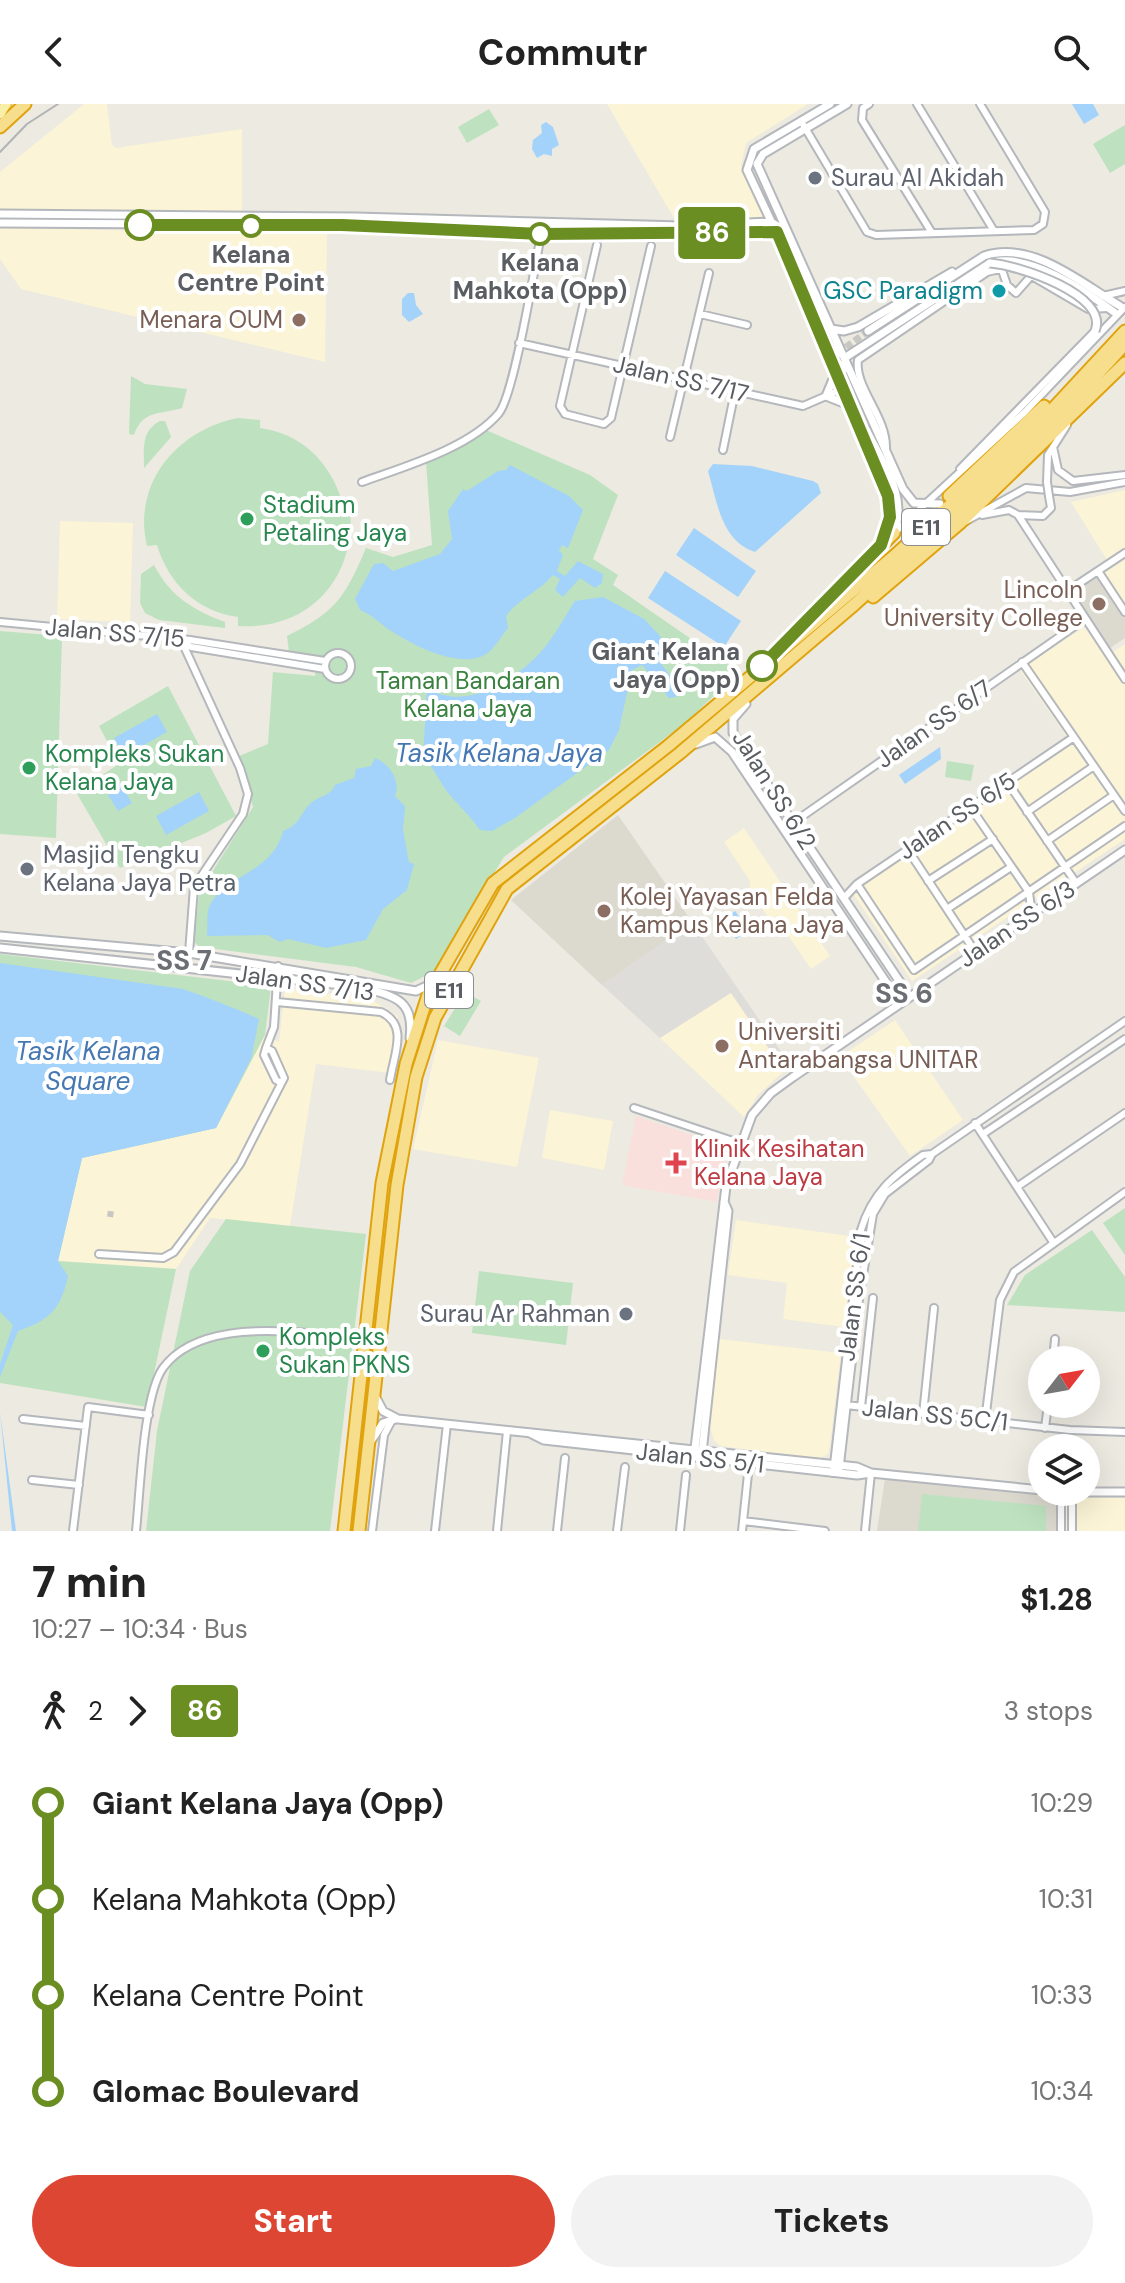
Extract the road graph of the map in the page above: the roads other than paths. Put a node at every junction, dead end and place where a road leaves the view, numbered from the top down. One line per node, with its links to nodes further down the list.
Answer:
1 (6, 104): 8 (main road)
2 (25, 104): 10 (highway)
3 (830, 104): 9 (street)
4 (847, 104): 9 (street)
5 (869, 104): 15 (street)
6 (917, 104): 14 (street)
7 (980, 104): 14 (street)
8 (0, 114)
9 (803, 125): 13 (street); 15 (street)
10 (0, 127)
11 (0, 214): 13 (street)
12 (0, 223): 13 (street)
13 (779, 226): 32 (street); 36 (street)
14 (994, 231): 15 (street)
15 (932, 233)
16 (540, 240): 38 (street)
17 (597, 245): 40 (street)
18 (651, 246): 44 (street)
19 (990, 263): 26 (street); 27 (street); 34 (street, bridge)
20 (969, 266): 25 (street); 32 (street); 33 (street)
21 (1001, 267): 23 (street); 23 (street); 26 (street)
22 (709, 273): 28 (street)
23 (1031, 276): 27 (street)
24 (1125, 291): 25 (street)
25 (1103, 296): 27 (street)
26 (938, 303): 31 (street); 37 (street)
27 (1116, 307): 42 (street)
28 (700, 314): 30 (street); 46 (street)
29 (1125, 322): 62 (highway)
30 (747, 325)
31 (891, 328): 37 (street); 41 (street)
32 (831, 329): 41 (street)
33 (868, 331)
34 (1095, 331): 42 (street); 61 (street)
35 (1125, 331): 53 (highway, E11)
36 (819, 336): 41 (street); 45 (street)
37 (896, 336): 57 (street)
38 (519, 343): 40 (street, Jalan SS 7/17); 59 (street)
39 (1125, 344): 53 (highway, E11)
40 (572, 355): 44 (street, Jalan SS 7/17); 44 (street)
41 (846, 357): 47 (street); 57 (street)
42 (1071, 363): 61 (street)
43 (1125, 363): 51 (highway)
44 (624, 366): 46 (street, Jalan SS 7/17)
45 (834, 374): 47 (street); 49 (street)
46 (684, 379): 48 (street, Jalan SS 7/17); 54 (street)
47 (840, 390): 49 (street, Jalan SS 7/17); 50 (street)
48 (735, 391): 49 (street, Jalan SS 7/17); 56 (street)
49 (826, 396): 50 (street)
50 (847, 405): 68 (street)
51 (1071, 419): 55 (street); 66 (highway)
52 (867, 431): 67 (street)
53 (1038, 431): 76 (highway, E11); 85 (highway, E11)
54 (670, 437)
55 (1053, 447): 58 (street); 64 (street, bridge)
56 (723, 450)
57 (886, 452): 63 (street)
58 (1125, 475)
59 (362, 482)
60 (1125, 482): 65 (street)
61 (945, 487): 63 (street)
62 (940, 504): 63 (street); 76 (highway)
63 (925, 506): 67 (street)
64 (1018, 515): 65 (street); 71 (street)
65 (977, 516): 66 (street)
66 (960, 523): 82 (highway)
67 (894, 533): 68 (highway)
68 (881, 545): 79 (highway)
69 (1125, 553): 70 (street)
70 (1098, 571): 71 (street); 72 (street)
71 (1066, 592): 74 (street)
72 (1122, 600): 73 (street)
73 (1125, 612)
74 (1085, 619): 80 (street, Jalan SS 6/7); 81 (street)
75 (0, 622): 77 (street, Jalan SS 7/15)
76 (814, 622): 79 (highway, E11)
77 (182, 642): 78 (street, Jalan SS 7/15); 78 (street); 111 (street)
78 (243, 651): 78 (street)
79 (777, 653): 115 (highway, E11)
80 (1022, 662): 83 (street); 92 (street, Jalan SS 6/7)
81 (1125, 679)
82 (746, 704): 84 (highway); 92 (street, Jalan SS 6/2)
83 (1074, 737): 86 (street); 87 (street, Jalan SS 6/5)
84 (696, 744): 85 (highway); 94 (street, Jalan SS 6/2)
85 (680, 753): 137 (highway, E11)
86 (1094, 766): 88 (street); 91 (street)
87 (1008, 783): 89 (street, Jalan SS 6/5); 91 (street)
88 (1114, 795): 90 (street); 96 (street)
89 (971, 808): 95 (street); 97 (street, Jalan SS 6/5)
90 (1125, 811)
91 (1027, 812): 96 (street)
92 (793, 822): 94 (street, Jalan SS 6/7); 105 (street, Jalan SS 6/2)
93 (1125, 826): 100 (street)
94 (784, 829): 118 (street, Jalan SS 6/2)
95 (993, 839): 99 (street); 101 (street)
96 (1047, 841): 100 (street)
97 (908, 850): 101 (street); 103 (street, Jalan SS 6/5)
98 (1125, 850): 102 (street, Jalan SS 6/3)
99 (1011, 867): 104 (street); 106 (street)
100 (1066, 868): 102 (street); 104 (street)
101 (928, 881): 106 (street)
102 (1076, 883): 107 (street, Jalan SS 6/3)
103 (857, 884): 105 (street, Jalan SS 6/5); 109 (street)
104 (1029, 892): 107 (street); 109 (street)
105 (844, 898): 116 (street, Jalan SS 6/2)
106 (947, 909): 109 (street)
107 (1027, 916): 112 (street, Jalan SS 6/3)
108 (0, 936): 111 (street, Jalan SS 7/13)
109 (965, 937): 112 (street)
110 (0, 948): 114 (street, Jalan SS 7/13)
111 (189, 953): 113 (street, Jalan SS 7/13)
112 (966, 958): 116 (street, Jalan SS 6/3)
113 (278, 966): 114 (street); 115 (street, Jalan SS 7/13)
114 (279, 977): 117 (street); 121 (street, Jalan SS 7/13)
115 (437, 978): 121 (highway, E11)
116 (910, 997): 118 (street, Jalan SS 6/3)
117 (277, 1002): 122 (street); 131 (street)
118 (900, 1003): 127 (street, Jalan SS 6/3)
119 (1125, 1021): 125 (street, Jalan SS 6/1)
120 (1125, 1039): 126 (street)
121 (406, 1064): 174 (highway, E11)
122 (390, 1080)
123 (634, 1108): 127 (street)
124 (1125, 1113): 128 (street)
125 (975, 1123): 126 (street); 138 (street, Jalan SS 6/1)
126 (983, 1134): 128 (street)
127 (739, 1143): 148 (street, Jalan SS 6/3)
128 (1017, 1187): 130 (street)
129 (1125, 1192): 130 (street)
130 (1053, 1242): 145 (street)
131 (99, 1254)
132 (873, 1298): 139 (street)
133 (934, 1308): 140 (street)
134 (307, 1333): 141 (street)
135 (1055, 1339): 136 (street)
136 (1054, 1346)
137 (375, 1393): 144 (street); 153 (highway, E11)
138 (844, 1405): 139 (street, Jalan SS 5C/1); 160 (street, Jalan SS 6/1)
139 (861, 1407): 140 (street, Jalan SS 5C/1)
140 (923, 1414): 145 (street, Jalan SS 5C/1)
141 (149, 1415): 147 (street); 173 (street)
142 (1046, 1418): 149 (street)
143 (23, 1419): 147 (street)
144 (398, 1419): 146 (street, Jalan SS 5/1); 153 (street); 176 (street)
145 (985, 1421): 149 (street, Jalan SS 5C/1)
146 (447, 1424): 150 (street, Jalan SS 5/1); 177 (street)
147 (86, 1426): 164 (street)
148 (701, 1428): 154 (street); 155 (street); 156 (street, Jalan SS 6/3)
149 (1045, 1428): 151 (street, Jalan SS 5C/1)
150 (507, 1431): 152 (street, Jalan SS 5/1); 178 (street)
151 (1125, 1432)
152 (530, 1433): 154 (street, Jalan SS 5/1); 156 (street, Jalan SS 5/1)
153 (369, 1445): 175 (highway, E11)
154 (679, 1447): 156 (street, Jalan SS 5/1)
155 (724, 1452): 156 (street, Jalan SS 5/1); 158 (street, Jalan SS 5/1)
156 (698, 1453): 158 (street, Jalan SS 5/1)
157 (565, 1458): 179 (street)
158 (750, 1459): 160 (street, Jalan SS 5/1); 170 (street)
159 (625, 1467): 180 (street)
160 (837, 1469): 161 (street, Jalan SS 5/1)
161 (871, 1473): 165 (street, Jalan SS 5/1); 184 (street)
162 (686, 1475): 181 (street)
163 (32, 1480): 164 (street)
164 (79, 1485): 172 (street)
165 (1028, 1489)
166 (1100, 1492): 167 (street)
167 (1125, 1492)
168 (1061, 1506): 185 (street)
169 (1072, 1506): 186 (street)
170 (743, 1521): 171 (street); 182 (street)
171 (805, 1530): 183 (street)
172 (73, 1531)
173 (136, 1531)
174 (344, 1531)
175 (359, 1531)
176 (372, 1531)
177 (435, 1531)
178 (497, 1531)
179 (557, 1531)
180 (617, 1531)
181 (680, 1531)
182 (742, 1531)
183 (825, 1531)
184 (865, 1531)
185 (1061, 1531)
186 (1072, 1531)

